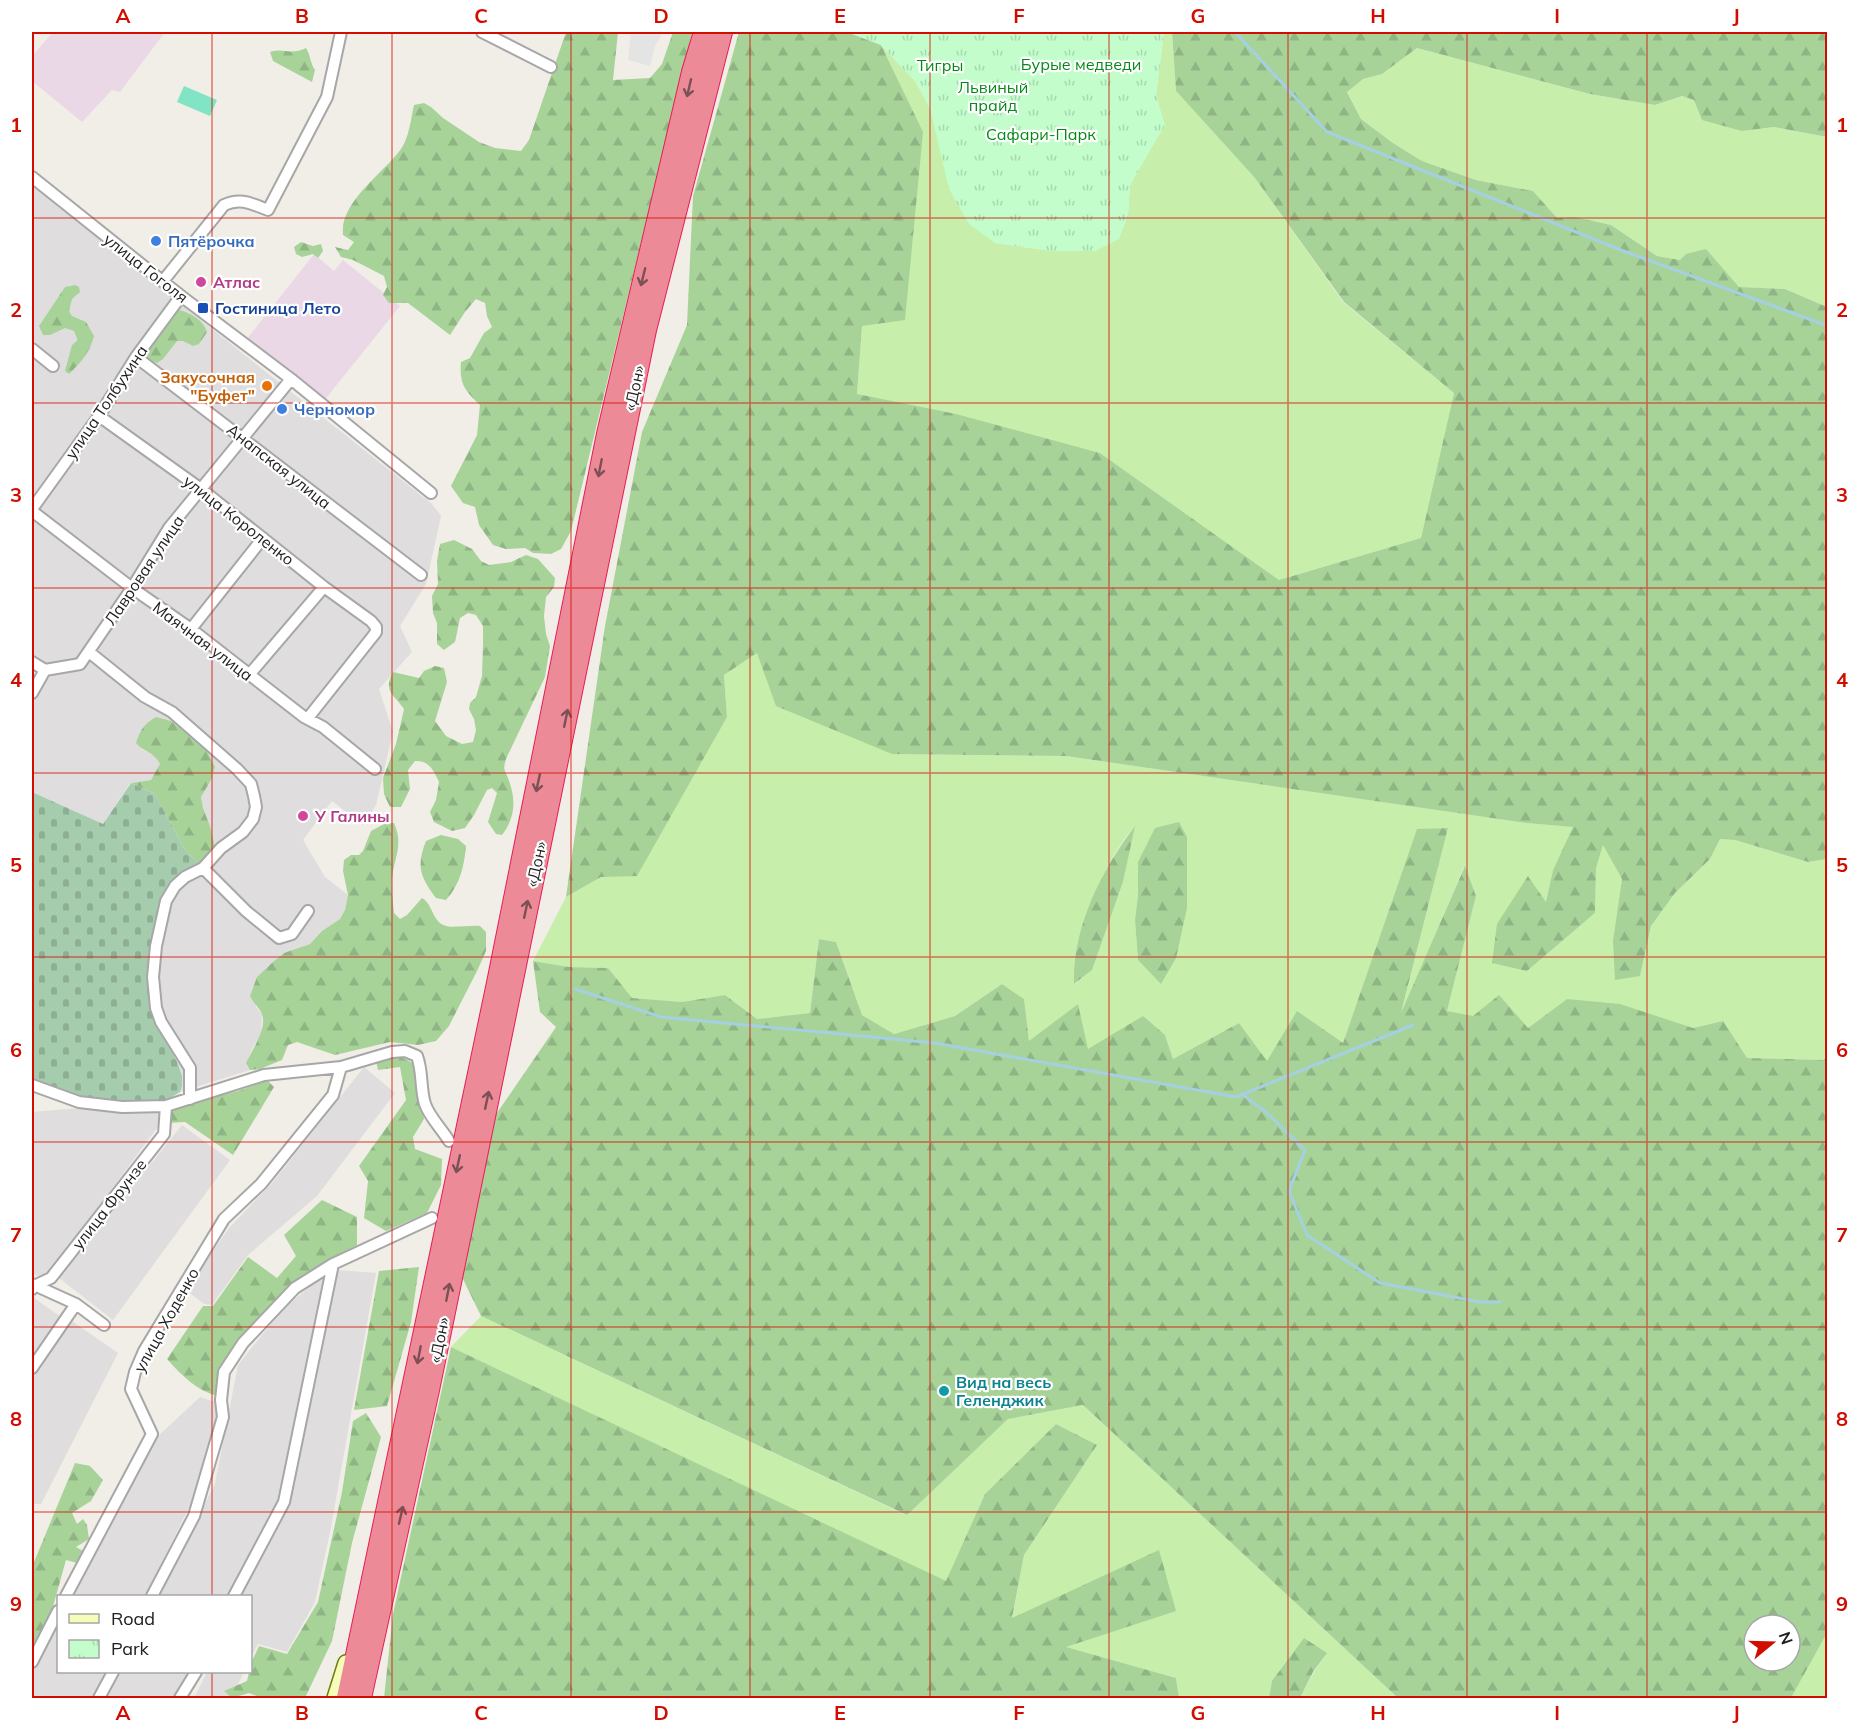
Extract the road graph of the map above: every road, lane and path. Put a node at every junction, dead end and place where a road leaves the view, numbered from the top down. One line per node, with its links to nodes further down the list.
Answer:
1 (341, 32): 7 (street)
2 (482, 32): 5 (street)
3 (704, 32): 43 (highway, «Дон», one-way to 43)
4 (722, 32): 51 (highway, «Дон», one-way to 4)
5 (550, 67)
6 (32, 177): 7 (street, улица Гоголя)
7 (163, 281): 8 (street, улица Гоголя)
8 (181, 296): 10 (street, улица Толбухина); 12 (street, улица Гоголя)
9 (32, 349): 11 (street)
10 (136, 357): 13 (street, улица Толбухина); 14 (street, Анапская улица)
11 (53, 366)
12 (291, 379): 14 (street, Лавровая улица); 16 (street, улица Гоголя)
13 (99, 416): 15 (street, улица Короленко); 17 (street, улица Толбухина)
14 (242, 437): 15 (street, Лавровая улица); 19 (street, Анапская улица)
15 (201, 489): 18 (street, улица Короленко); 21 (street, Лавровая улица)
16 (430, 493)
17 (32, 510): 21 (street, Маячная улица)
18 (262, 538): 20 (street, улица Короленко); 22 (street)
19 (421, 575)
20 (324, 587): 26 (street); 28 (street, улица Короленко)
21 (132, 588): 22 (street, Маячная улица); 23 (street, Лавровая улица)
22 (191, 629): 26 (street, Маячная улица)
23 (89, 652): 25 (street); 30 (street)
24 (32, 662): 25 (street)
25 (45, 670): 27 (street)
26 (249, 675): 28 (street, Маячная улица)
27 (32, 693)
28 (308, 718): 29 (street, Маячная улица)
29 (375, 769)
30 (203, 868): 31 (street); 34 (street)
31 (308, 912)
32 (341, 1067): 34 (street); 36 (street); 44 (street, улица Ходенко)
33 (32, 1085): 35 (street)
34 (190, 1099): 35 (street)
35 (166, 1106): 39 (street, улица Фрунзе)
36 (449, 1142)
37 (432, 1218): 38 (street)
38 (333, 1264): 45 (street); 46 (street)
39 (32, 1286): 40 (street)
40 (76, 1304): 41 (street); 42 (street)
41 (104, 1325)
42 (32, 1368)
43 (374, 1571): 54 (main road); 55 (highway, «Дон»)
44 (67, 1595)
45 (153, 1595)
46 (235, 1595)
47 (57, 1613): 48 (street)
48 (32, 1662)
49 (112, 1673): 52 (street)
50 (195, 1673): 53 (street)
51 (363, 1693)
52 (99, 1698)
53 (180, 1698)
54 (335, 1698)
55 (347, 1698)

